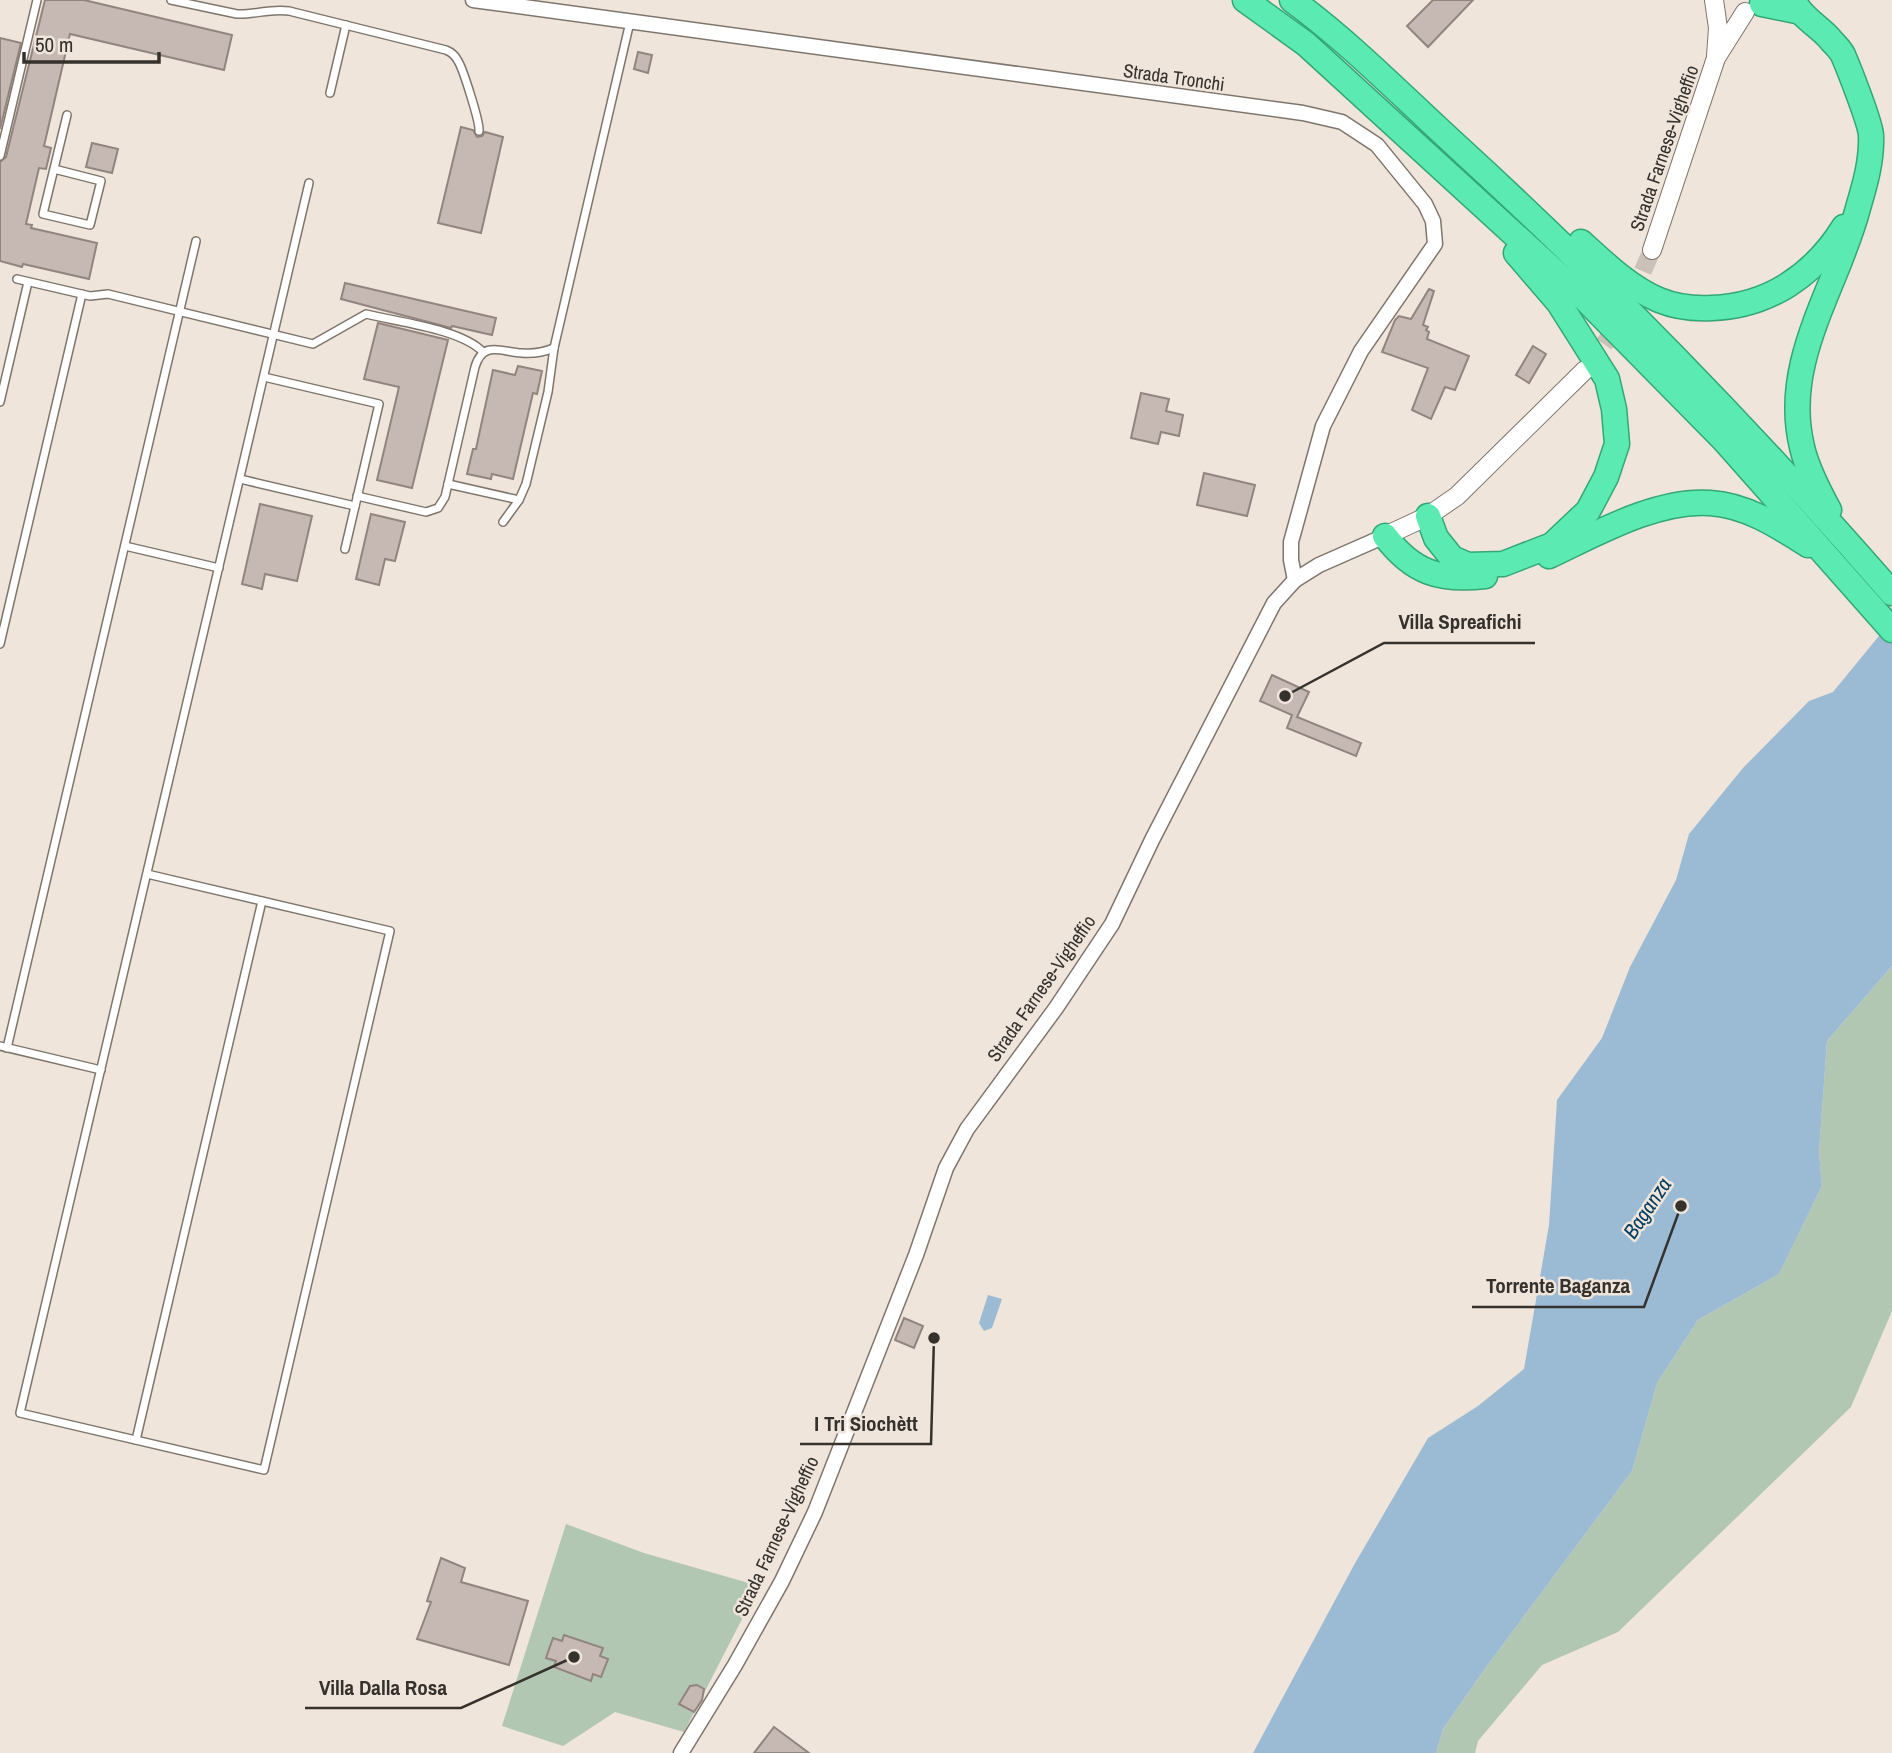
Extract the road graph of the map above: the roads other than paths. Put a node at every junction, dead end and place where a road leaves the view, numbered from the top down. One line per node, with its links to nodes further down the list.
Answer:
1 (37, 0): 15 (lane)
2 (171, 0): 10 (lane)
3 (472, 0): 9 (street, Strada Tronchi)
4 (1245, 0): 18 (highway)
5 (1292, 0): 19 (highway)
6 (1715, 0): 7 (street); 11 (street, Strada Farnese-Vigheffio)
7 (1757, 5): 8 (highway); 11 (street, Strada Farnese-Vigheffio)
8 (1798, 6): 20 (highway)
9 (630, 22): 28 (lane); 47 (street, Strada Tronchi)
10 (346, 25): 12 (lane); 14 (lane)
11 (1716, 58): 22 (street, Strada Farnese-Vigheffio)
12 (330, 93)
13 (67, 115): 16 (lane)
14 (479, 131)
15 (0, 156)
16 (54, 169): 16 (lane)
17 (309, 183): 27 (lane)
18 (1459, 186): 38 (highway); 44 (highway)
19 (1503, 189): 20 (highway); 43 (highway)
20 (1860, 203): 43 (highway)
21 (196, 241): 26 (lane)
22 (1651, 250)
23 (17, 279): 24 (lane)
24 (28, 282): 25 (lane); 32 (lane)
25 (82, 294): 26 (lane); 49 (lane)
26 (180, 312): 27 (lane); 41 (lane)
27 (274, 334): 29 (lane); 31 (lane)
28 (554, 348): 29 (lane); 36 (lane)
29 (483, 352): 34 (lane)
30 (1585, 370): 38 (street, Strada Farnese-Vigheffio)
31 (264, 377): 33 (lane); 35 (lane)
32 (0, 402)
33 (240, 479): 37 (lane); 45 (lane)
34 (448, 484): 35 (lane); 36 (lane)
35 (357, 496): 37 (lane)
36 (519, 500): 39 (lane)
37 (355, 506): 42 (lane)
38 (1428, 516): 40 (street, Strada Farnese-Vigheffio)
39 (503, 522)
40 (1385, 536): 44 (highway); 47 (street, Strada Farnese-Vigheffio)
41 (125, 546): 45 (lane); 54 (lane)
42 (345, 549)
43 (1854, 549): 46 (highway)
44 (1830, 559): 46 (highway)
45 (219, 568): 52 (lane)
46 (1863, 578): 48 (highway); 50 (highway)
47 (1295, 580): 57 (street, Strada Farnese-Vigheffio)
48 (1892, 593)
49 (4, 607): 51 (lane)
50 (1892, 629)
51 (0, 644)
52 (147, 874): 53 (lane); 55 (lane)
53 (262, 901): 56 (lane); 56 (lane)
54 (4, 1047): 55 (lane)
55 (101, 1070): 56 (lane)
56 (136, 1440)
57 (681, 1753)

